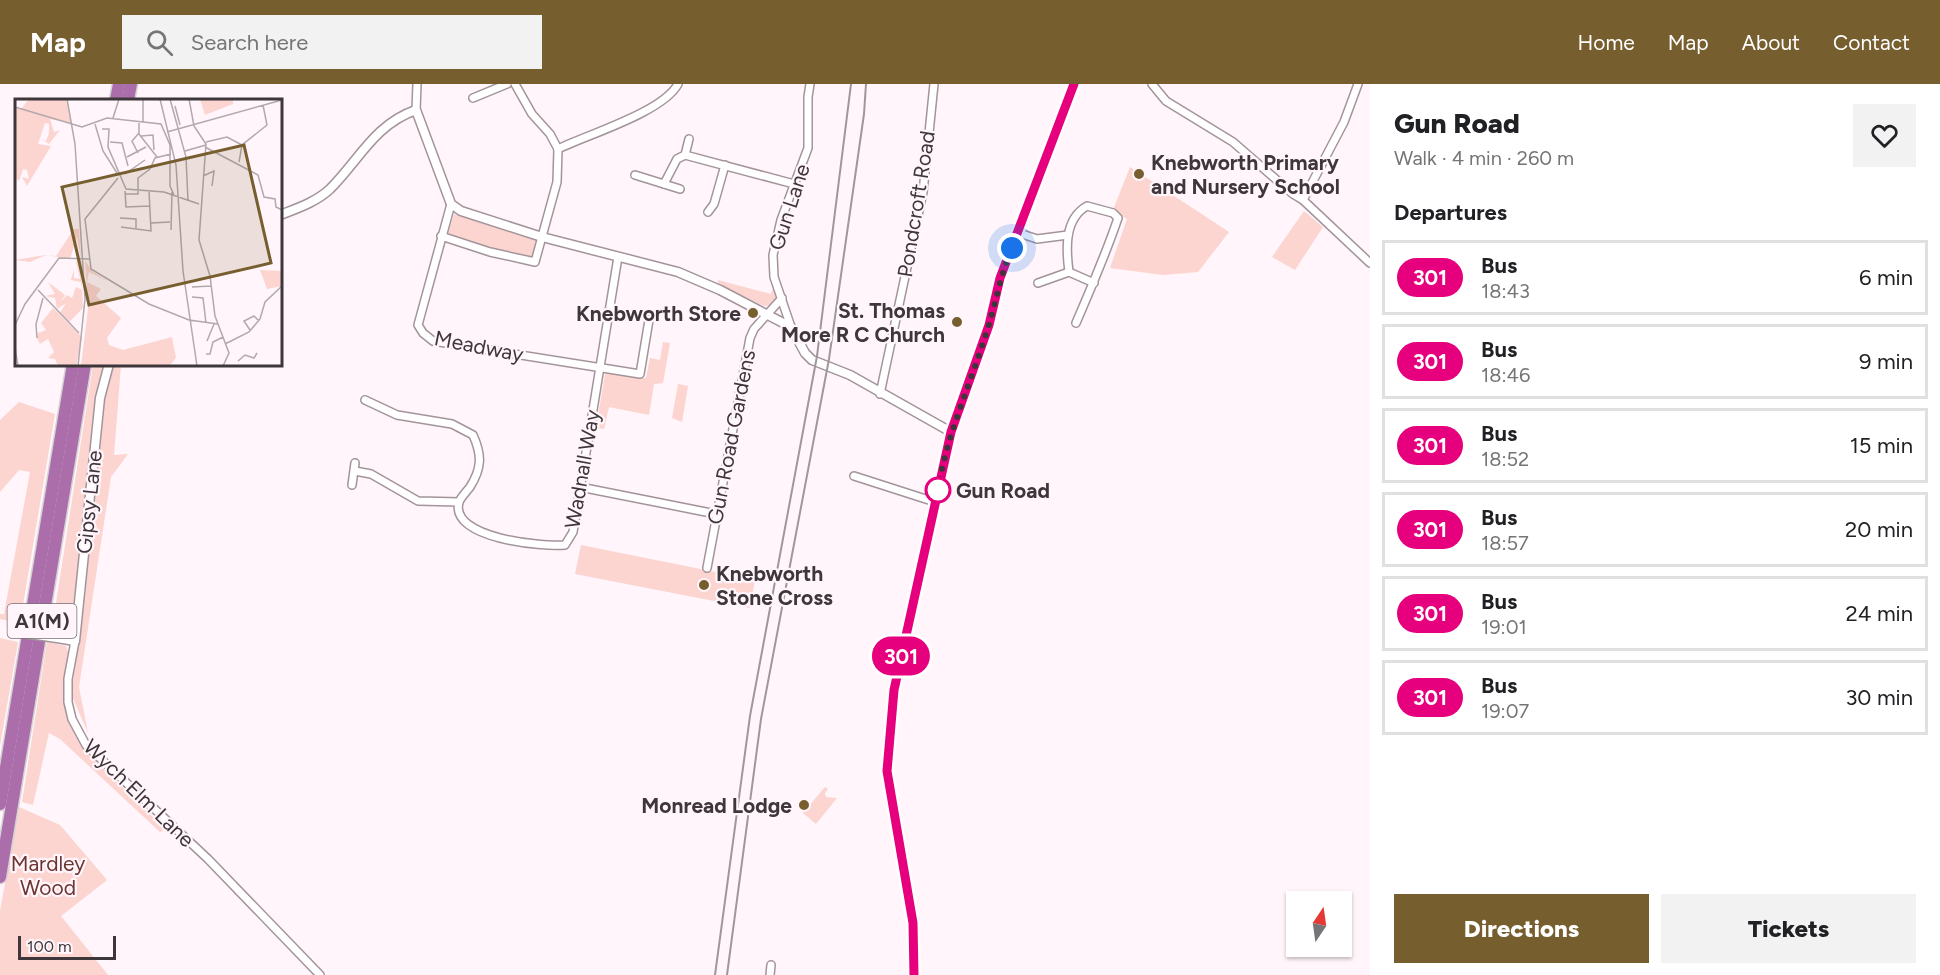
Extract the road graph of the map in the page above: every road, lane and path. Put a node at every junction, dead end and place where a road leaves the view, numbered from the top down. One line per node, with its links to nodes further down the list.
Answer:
1 (119, 84): 13 (highway)
2 (131, 84): 14 (highway)
3 (417, 84): 15 (street)
4 (507, 84): 12 (street)
5 (515, 84): 17 (street)
6 (678, 84): 17 (street)
7 (934, 84): 46 (street, Pondcroft Road)
8 (1074, 84): 28 (main road)
9 (1152, 84): 24 (street)
10 (1358, 84): 24 (street)
11 (807, 86): 22 (street, Gun Lane)
12 (473, 98)
13 (116, 99)
14 (128, 99)
15 (416, 110): 25 (street); 27 (street)
16 (689, 138): 18 (street)
17 (558, 149): 31 (street)
18 (685, 155): 19 (street); 21 (street)
19 (725, 165): 22 (street); 26 (street)
20 (635, 176): 21 (street)
21 (663, 184): 23 (street)
22 (794, 184): 37 (street, Gun Lane)
23 (680, 189)
24 (1304, 200): 33 (street)
25 (451, 204): 30 (street, Meadway); 31 (street)
26 (708, 212)
27 (282, 214)
28 (1019, 233): 29 (street); 48 (main road)
29 (1068, 235): 34 (street); 36 (street)
30 (441, 236): 31 (street); 45 (street, Meadway)
31 (542, 237): 32 (street)
32 (618, 257): 38 (street); 45 (street, Wadnall Way)
33 (1370, 263)
34 (1069, 272): 35 (street); 36 (street)
35 (1038, 283)
36 (1094, 283): 40 (street)
37 (782, 298): 38 (street, Gun Road Gardens); 41 (street, Gun Lane)
38 (768, 313): 41 (street); 54 (street, Gun Road Gardens)
39 (649, 320): 45 (street, Meadway)
40 (1076, 323)
41 (791, 327): 46 (street)
42 (73, 366): 58 (highway, A1(M))
43 (85, 366): 59 (highway, A1(M))
44 (108, 366): 57 (street, Gipsy Lane)
45 (600, 367): 51 (street, Wadnall Way)
46 (879, 394): 48 (street)
47 (364, 400): 52 (street)
48 (951, 432): 53 (main road)
49 (854, 476): 53 (street)
50 (352, 485): 52 (street)
51 (580, 487): 52 (street, Wadnall Way); 54 (street)
52 (459, 502)
53 (935, 502): 63 (main road)
54 (716, 514): 55 (street, Gun Road Gardens)
55 (707, 568)
56 (5, 630): 57 (street, bridge)
57 (75, 641): 61 (street, Wych Elm Lane)
58 (0, 804)
59 (0, 877)
60 (771, 965): 62 (street)
61 (320, 975)
62 (770, 975)
63 (914, 975)

